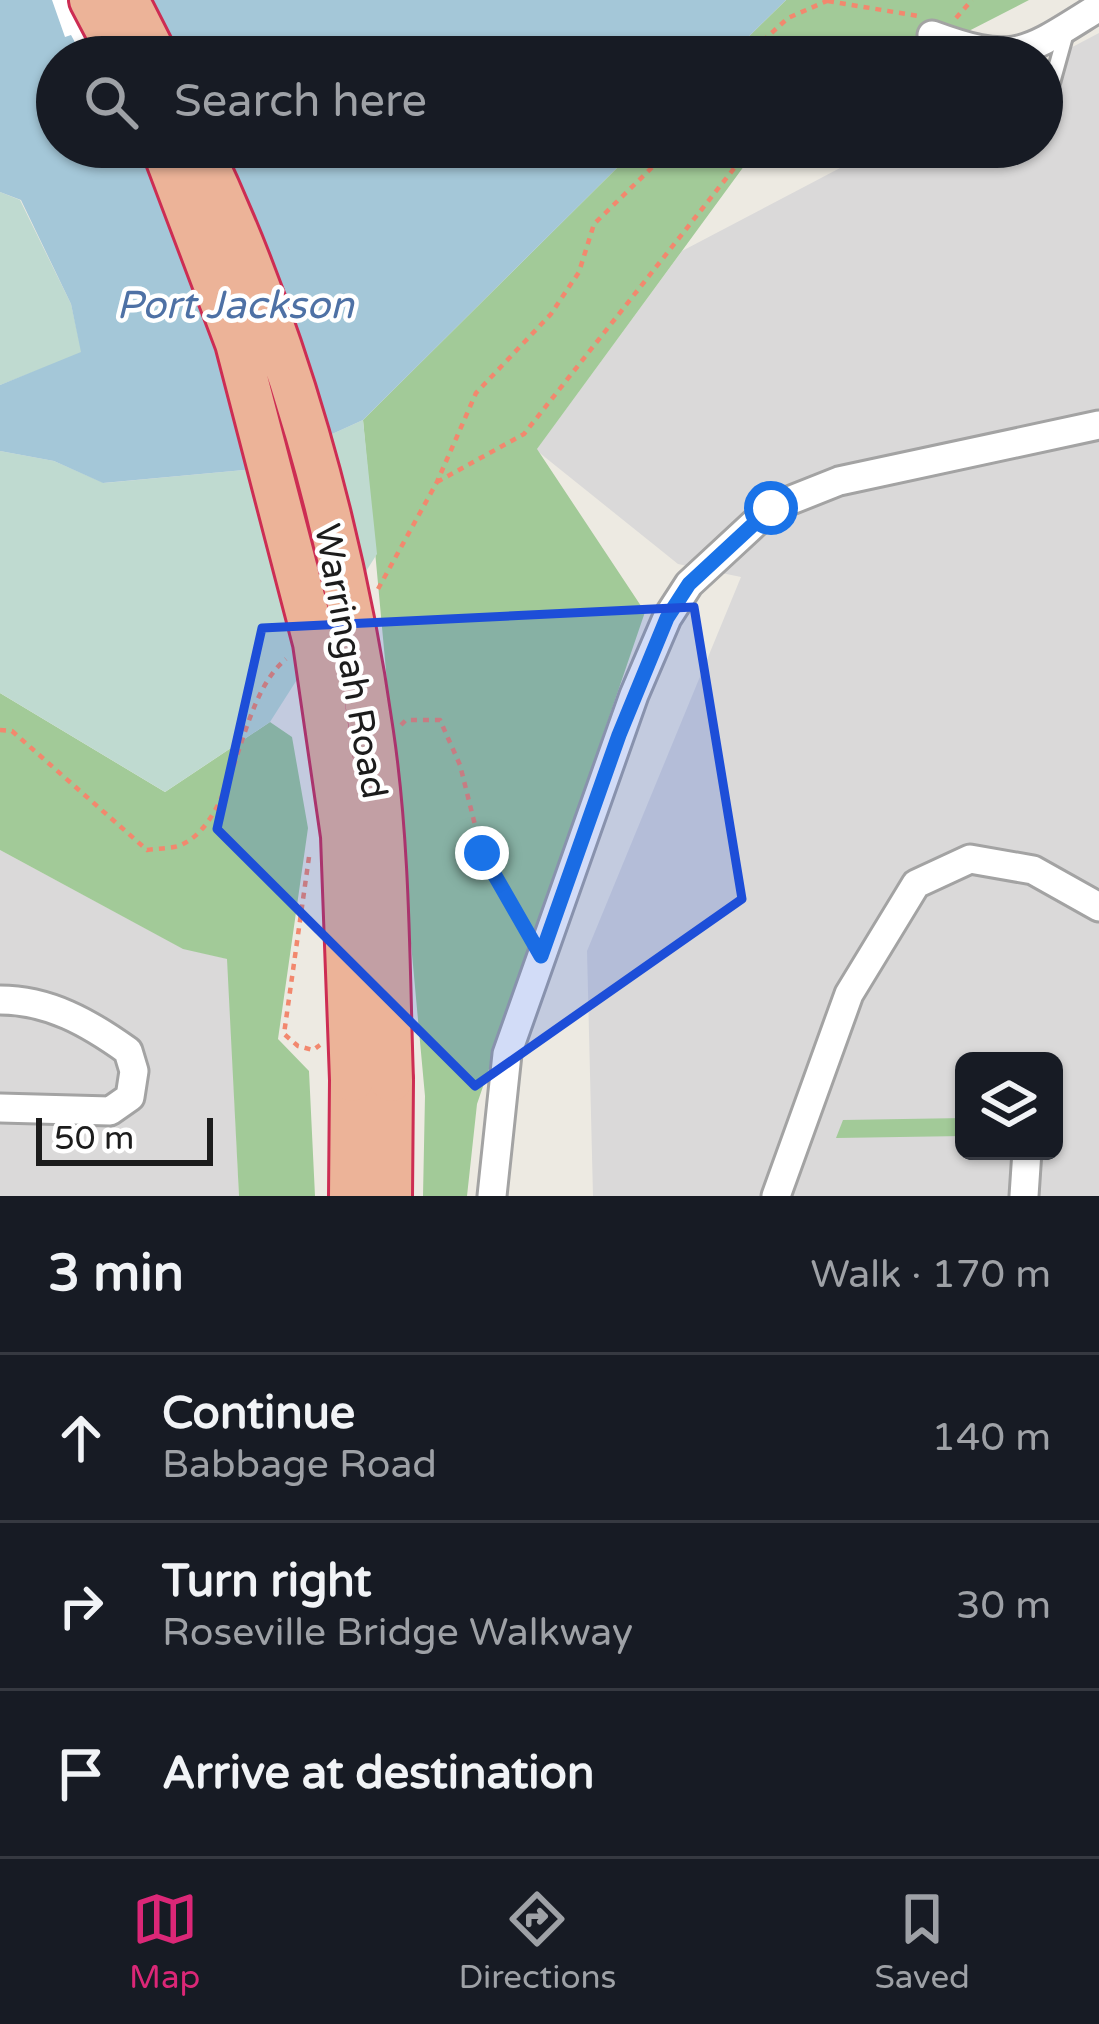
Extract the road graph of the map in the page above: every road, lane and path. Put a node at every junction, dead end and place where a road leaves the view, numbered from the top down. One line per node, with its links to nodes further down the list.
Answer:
1 (91, 0): 7 (highway)
2 (127, 0): 8 (highway)
3 (828, 0): 6 (path); 9 (path)
4 (1099, 8): 5 (street)
5 (1067, 27): 10 (street); 11 (lane)
6 (932, 35)
7 (110, 36)
8 (145, 36)
9 (769, 36)
10 (1053, 36)
11 (1063, 42)
12 (171, 168): 25 (highway, Warringah Road, bridge)
13 (208, 168): 25 (highway, Warringah Road, bridge)
14 (651, 168): 16 (path)
15 (734, 168): 18 (path)
16 (579, 272)
17 (1099, 425): 22 (street)
18 (437, 482)
19 (440, 719): 22 (path)
20 (310, 854): 24 (path)
21 (1099, 907): 31 (street)
22 (541, 956): 30 (street)
23 (0, 1000): 26 (street)
24 (324, 1027)
25 (371, 1080): 28 (highway, Warringah Road); 29 (highway, Warringah Road)
26 (0, 1108)
27 (1026, 1160): 32 (street)
28 (351, 1196)
29 (390, 1196)
30 (492, 1196)
31 (776, 1196)
32 (1024, 1196)

